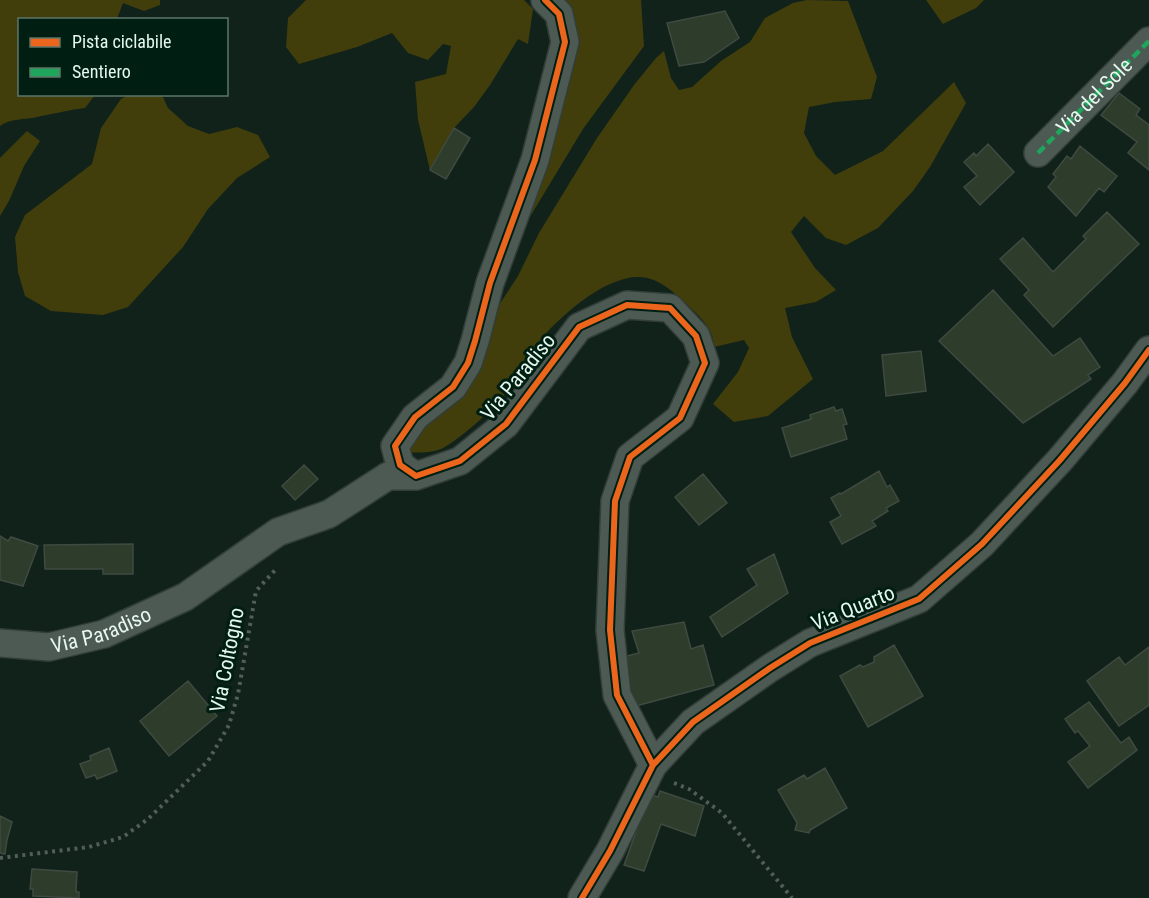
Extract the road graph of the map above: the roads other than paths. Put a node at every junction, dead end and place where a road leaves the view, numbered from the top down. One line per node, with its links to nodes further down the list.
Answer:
1 (545, 0): 5 (street)
2 (1149, 41): 3 (street, Via del Sole)
3 (1038, 153)
4 (1149, 350): 7 (street, Via Quarto)
5 (416, 476): 6 (street, Via Paradiso); 7 (street, Via Paradiso)
6 (0, 643)
7 (653, 765): 8 (street, Via Quarto)
8 (582, 898)

